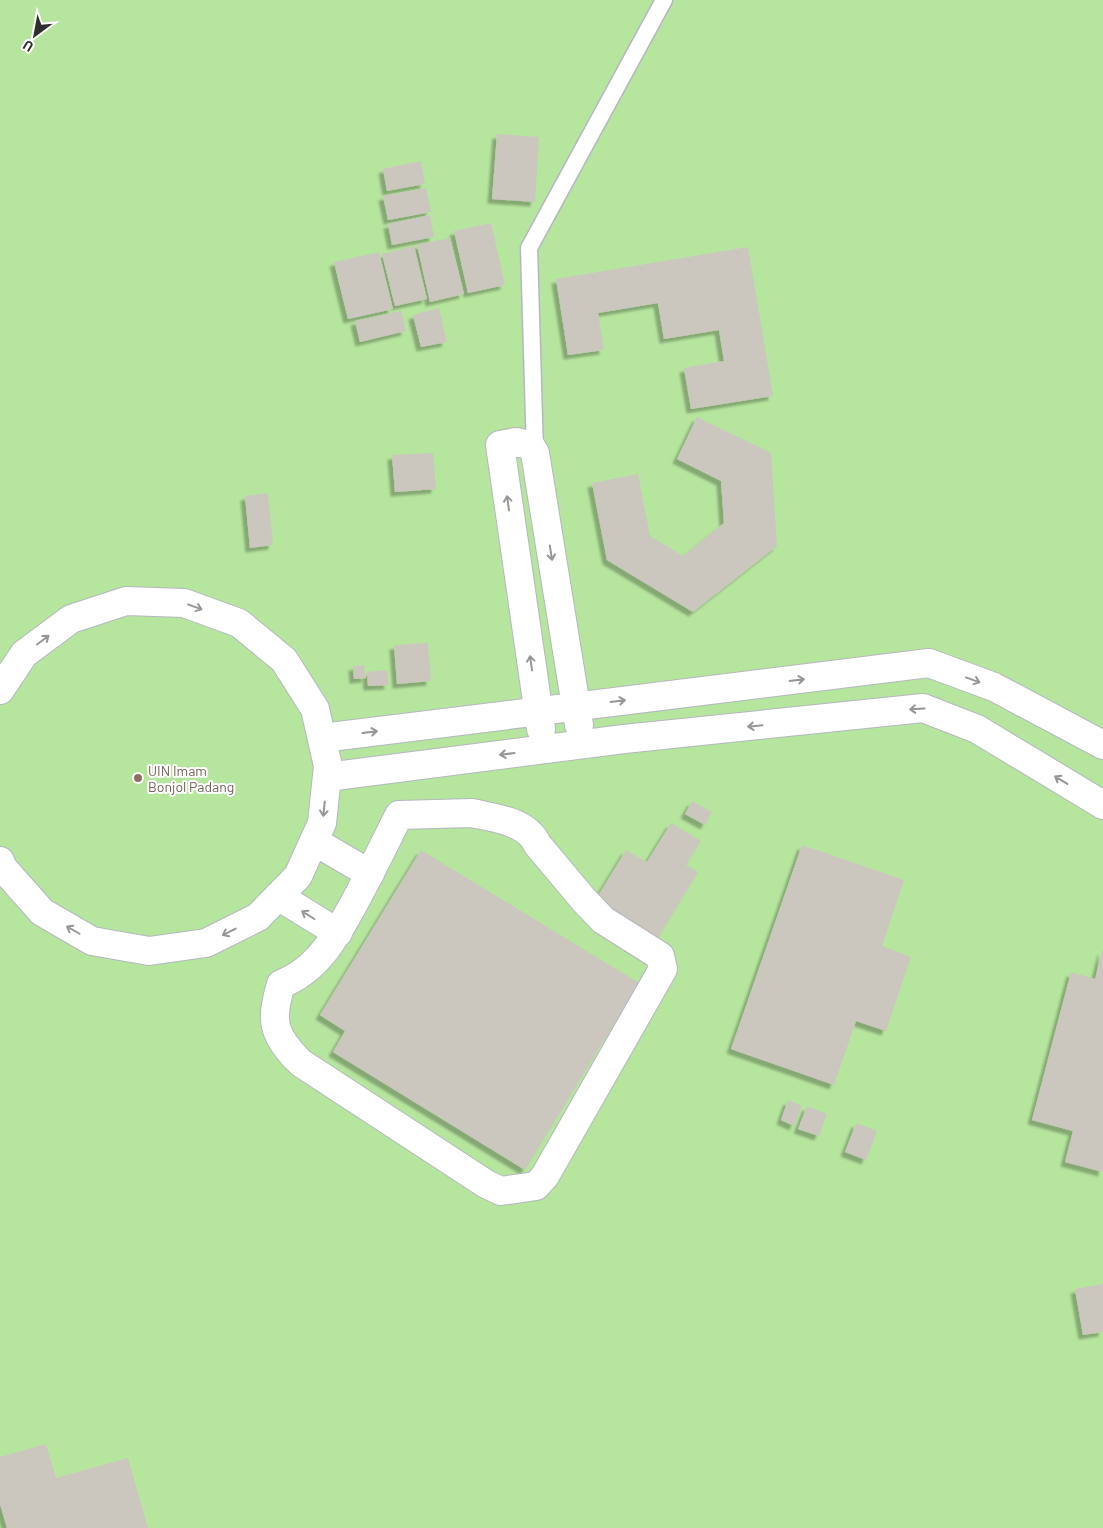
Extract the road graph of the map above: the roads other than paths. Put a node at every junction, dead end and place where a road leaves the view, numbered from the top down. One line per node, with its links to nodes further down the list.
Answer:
1 (664, 0): 2 (lane)
2 (535, 454): 4 (street, one-way to 4); 5 (street, one-way to 2)
3 (4, 674): 6 (street, one-way to 6)
4 (576, 707): 5 (street); 7 (street); 8 (street, one-way to 8)
5 (538, 712): 6 (street, one-way to 5); 9 (street)
6 (322, 738): 10 (street)
7 (582, 745): 9 (street); 11 (street, one-way to 7)
8 (1103, 745)
9 (544, 750): 10 (street, one-way to 10)
10 (327, 777): 12 (street, one-way to 12)
11 (1103, 805)
12 (314, 841): 14 (street); 15 (street)
13 (0, 861): 15 (street, one-way to 13)
14 (370, 874): 16 (street); 16 (street)
15 (278, 896): 16 (street, one-way to 15)
16 (338, 933)

